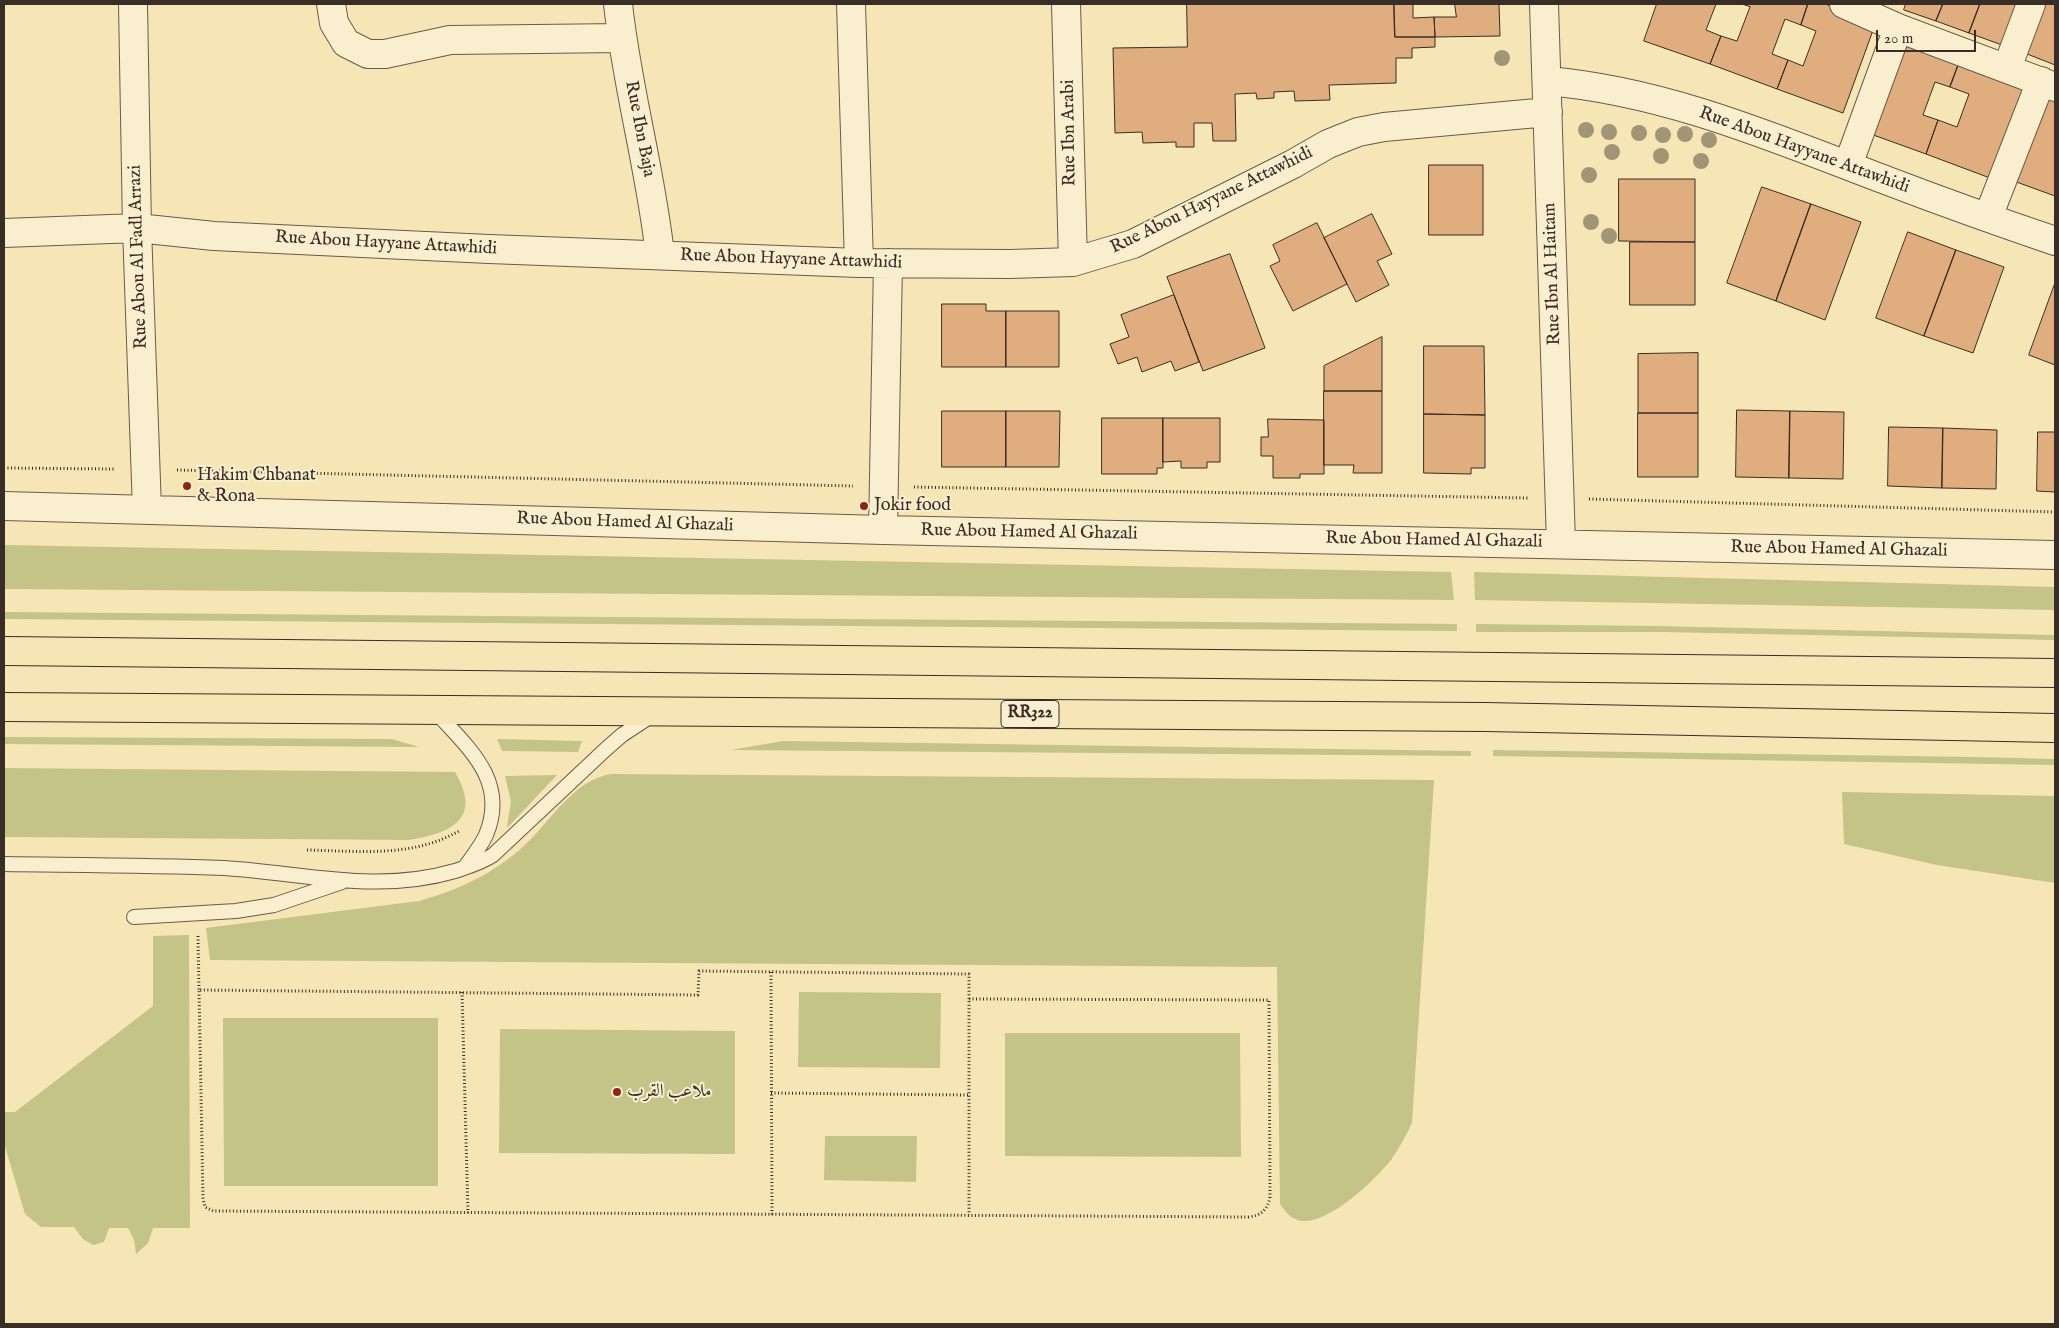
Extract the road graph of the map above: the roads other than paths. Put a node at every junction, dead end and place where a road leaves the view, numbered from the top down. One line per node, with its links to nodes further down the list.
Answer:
1 (133, 4): 17 (street, Rue Abou Al Fadl Arrazi)
2 (332, 4): 10 (street)
3 (618, 4): 10 (street, Rue Ibn Baja)
4 (851, 4): 22 (street)
5 (1066, 4): 21 (street, Rue Ibn Arabi)
6 (1544, 4): 12 (street, Rue Ibn Al Haitam)
7 (1844, 4): 9 (street)
8 (2031, 4): 11 (street)
9 (1898, 28): 11 (street); 15 (street)
10 (621, 38): 20 (street, Rue Ibn Baja)
11 (2007, 68): 13 (street)
12 (1547, 81): 14 (street, Rue Ibn Al Haitam); 15 (street, Rue Abou Hayyane Attawhidi)
13 (2048, 84): 16 (street)
14 (1548, 112): 21 (street, Rue Abou Hayyane Attawhidi); 27 (street, Rue Ibn Al Haitam)
15 (1848, 165): 16 (street, Rue Abou Hayyane Attawhidi)
16 (1988, 217): 19 (street, Rue Abou Hayyane Attawhidi)
17 (137, 228): 18 (street, Rue Abou Hayyane Attawhidi); 20 (street, Rue Abou Hayyane Attawhidi); 25 (street, Rue Abou Al Fadl Arrazi)
18 (4, 233)
19 (2055, 241)
20 (660, 255): 22 (street, Rue Abou Hayyane Attawhidi)
21 (1073, 262): 23 (street, Rue Abou Hayyane Attawhidi)
22 (859, 263): 23 (street, Rue Abou Hayyane Attawhidi)
23 (888, 263): 26 (street)
24 (4, 506): 25 (street, Rue Abou Hamed Al Ghazali)
25 (147, 510): 26 (street, Rue Abou Hamed Al Ghazali)
26 (883, 530): 27 (street, Rue Abou Hamed Al Ghazali)
27 (1561, 544): 28 (street, Rue Abou Hamed Al Ghazali)
28 (2055, 555)
29 (4, 651): 30 (main road)
30 (2055, 673)
31 (4, 707): 32 (main road, RR322)
32 (434, 709): 33 (main road, RR322); 36 (lane)
33 (658, 712): 34 (main road, RR322); 36 (lane)
34 (2055, 728)
35 (4, 864): 37 (lane)
36 (465, 867): 37 (lane)
37 (345, 881): 38 (lane)
38 (134, 917)

